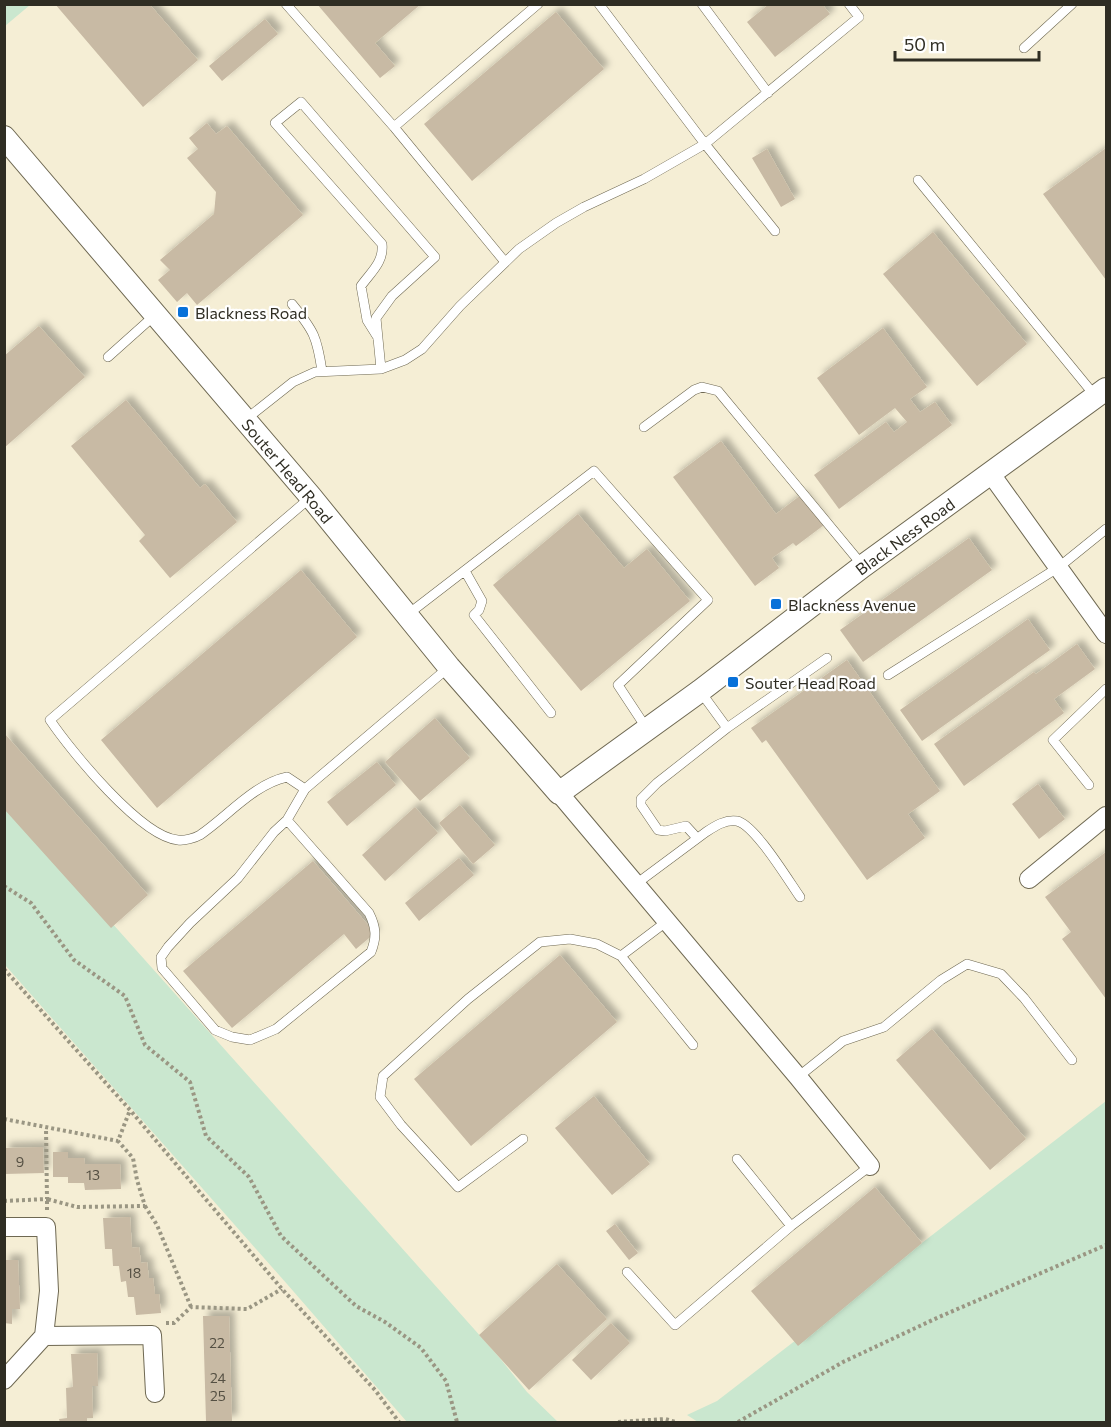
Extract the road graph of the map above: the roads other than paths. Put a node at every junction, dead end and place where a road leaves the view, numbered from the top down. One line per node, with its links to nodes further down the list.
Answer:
1 (286, 4): 9 (lane)
2 (538, 4): 9 (lane)
3 (599, 4): 10 (lane)
4 (702, 4): 8 (lane)
5 (849, 4): 8 (lane)
6 (1072, 4): 7 (lane)
7 (1024, 48)
8 (768, 93): 10 (lane)
9 (394, 127): 14 (lane)
10 (705, 144): 13 (lane); 14 (lane)
11 (10, 147): 16 (street, Souter Head Road)
12 (918, 180): 21 (lane)
13 (774, 231)
14 (505, 262): 19 (lane)
15 (292, 304): 20 (lane)
16 (156, 315): 18 (lane); 22 (street, Souter Head Road)
17 (377, 336): 17 (lane); 19 (lane)
18 (108, 357)
19 (381, 369): 20 (lane)
20 (322, 371): 22 (lane)
21 (1101, 393): 24 (street, Black Ness Road)
22 (245, 420): 25 (street, Souter Head Road)
23 (644, 427): 27 (lane)
24 (991, 474): 27 (street, Black Ness Road); 28 (street)
25 (311, 497): 30 (street, Souter Head Road); 41 (lane)
26 (1107, 530): 28 (lane)
27 (863, 566): 36 (street, Black Ness Road)
28 (1059, 567): 31 (street); 34 (lane)
29 (465, 571): 30 (lane); 37 (lane); 39 (lane)
30 (407, 615): 33 (street, Souter Head Road)
31 (1107, 633)
32 (826, 658): 38 (lane)
33 (449, 667): 41 (lane); 42 (street, Souter Head Road)
34 (888, 675)
35 (1107, 689): 40 (lane)
36 (700, 690): 38 (lane); 39 (street, Black Ness Road)
37 (551, 713)
38 (727, 728): 45 (lane)
39 (648, 729): 42 (street, Black Ness Road)
40 (1089, 785)
41 (305, 789): 44 (lane)
42 (559, 793): 47 (street, Souter Head Road)
43 (1107, 816): 46 (street)
44 (287, 820): 44 (lane)
45 (697, 838): 47 (lane); 48 (lane)
46 (1029, 879)
47 (636, 884): 49 (street, Souter Head Road)
48 (800, 897)
49 (666, 922): 50 (lane); 53 (street, Souter Head Road)
50 (621, 956): 51 (lane); 54 (lane)
51 (693, 1045)
52 (1072, 1060): 53 (lane)
53 (798, 1077): 56 (street, Souter Head Road)
54 (523, 1139)
55 (737, 1159): 57 (lane)
56 (870, 1166): 57 (lane)
57 (791, 1226): 59 (lane)
58 (4, 1227): 60 (street)
59 (627, 1272)
60 (44, 1336): 61 (street); 62 (street)
61 (4, 1380)
62 (155, 1393)

